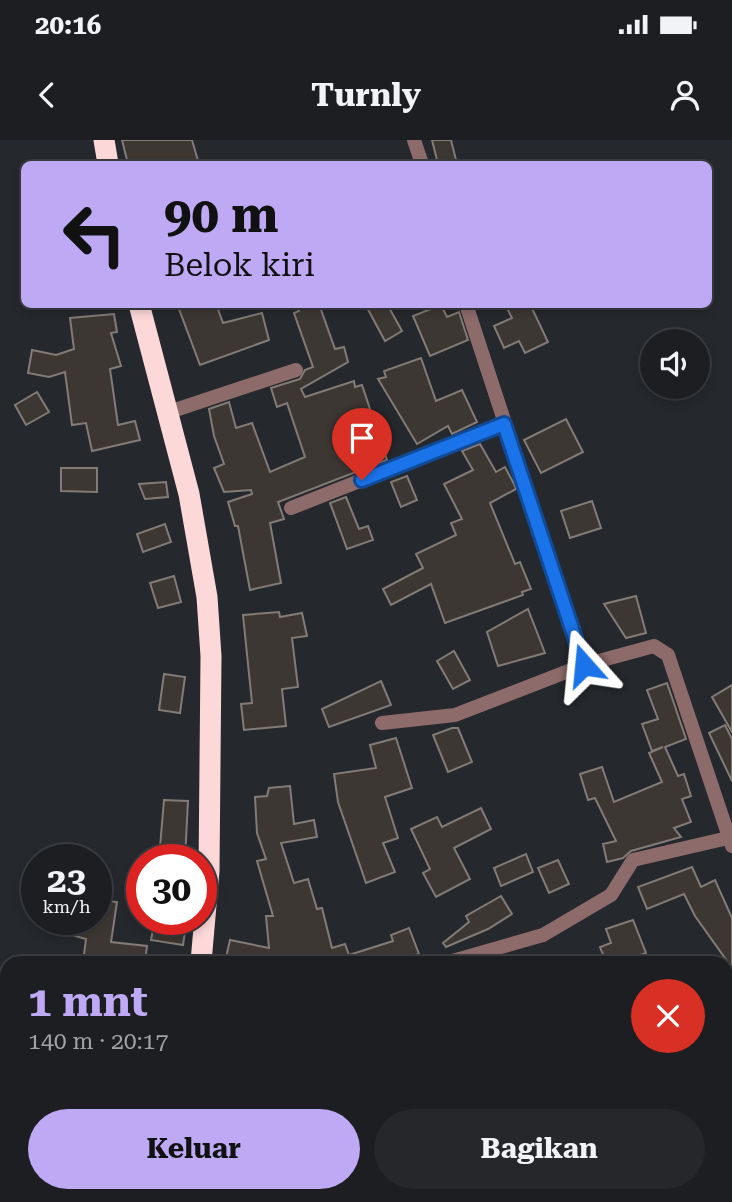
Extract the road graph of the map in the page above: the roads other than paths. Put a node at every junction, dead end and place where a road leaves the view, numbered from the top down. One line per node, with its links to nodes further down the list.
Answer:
1 (104, 140): 3 (highway)
2 (414, 140): 4 (street)
3 (108, 161)
4 (421, 161)
5 (140, 308): 8 (highway)
6 (467, 308): 9 (street)
7 (296, 370): 8 (street)
8 (169, 412): 14 (highway)
9 (504, 424): 10 (street); 11 (street)
10 (292, 508)
11 (584, 665): 12 (street); 13 (street)
12 (382, 723)
13 (730, 842): 15 (street)
14 (202, 956)
15 (470, 956)

